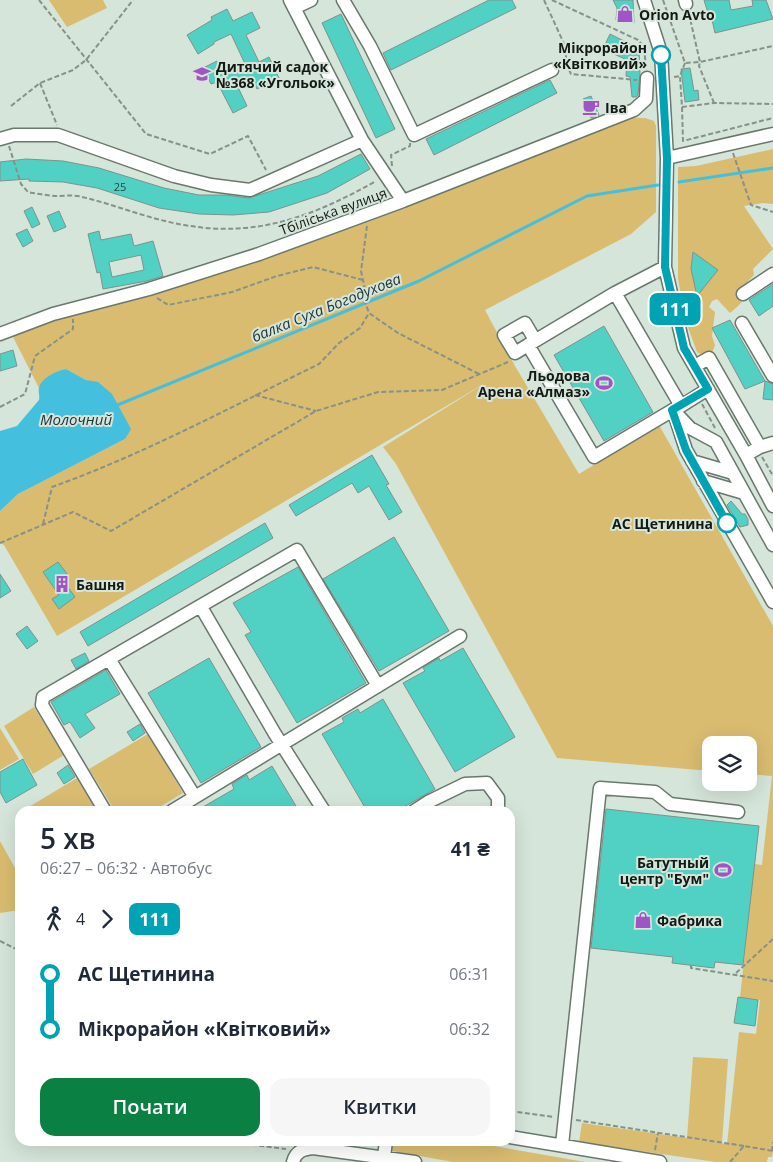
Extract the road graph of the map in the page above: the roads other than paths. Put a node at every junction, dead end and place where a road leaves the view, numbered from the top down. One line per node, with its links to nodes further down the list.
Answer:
1 (311, 0): 4 (street)
2 (343, 0): 5 (street)
3 (644, 0): 10 (street)
4 (292, 4): 8 (street)
5 (552, 70)
6 (647, 80): 11 (street, Тбіліська вулиця)
7 (773, 134): 10 (street)
8 (362, 140): 9 (street); 11 (street)
9 (5, 142)
10 (667, 158): 12 (street)
11 (403, 201): 17 (street, Тбіліська вулиця)
12 (665, 267): 14 (street); 18 (street)
13 (773, 274): 15 (street)
14 (615, 293): 21 (street); 21 (street)
15 (743, 294)
16 (742, 323): 19 (street)
17 (0, 334)
18 (694, 366): 20 (street); 23 (street)
19 (773, 376)
20 (708, 389): 21 (street); 24 (street)
21 (677, 408): 25 (street); 26 (street)
22 (773, 443): 23 (street)
23 (760, 447): 24 (street)
24 (746, 455): 27 (street)
25 (698, 471): 26 (street); 26 (street); 26 (street); 29 (street)
26 (739, 483): 28 (street)
27 (773, 506)
28 (773, 545)
29 (773, 602)
30 (201, 607): 32 (street); 33 (street); 34 (street)
31 (460, 636): 33 (street)
32 (109, 660): 35 (street); 36 (street)
33 (378, 686): 34 (street)
34 (282, 744): 35 (street); 38 (street)
35 (195, 797): 37 (street)
36 (102, 806)
37 (180, 806)
38 (321, 806)
39 (422, 806): 40 (street)
40 (498, 806)
41 (738, 812): 43 (street)
42 (515, 1138): 43 (street)
43 (562, 1145): 46 (street)
44 (385, 1146): 45 (street)
45 (384, 1157): 47 (street); 48 (street)
46 (657, 1161)
47 (293, 1162)
48 (415, 1162)

